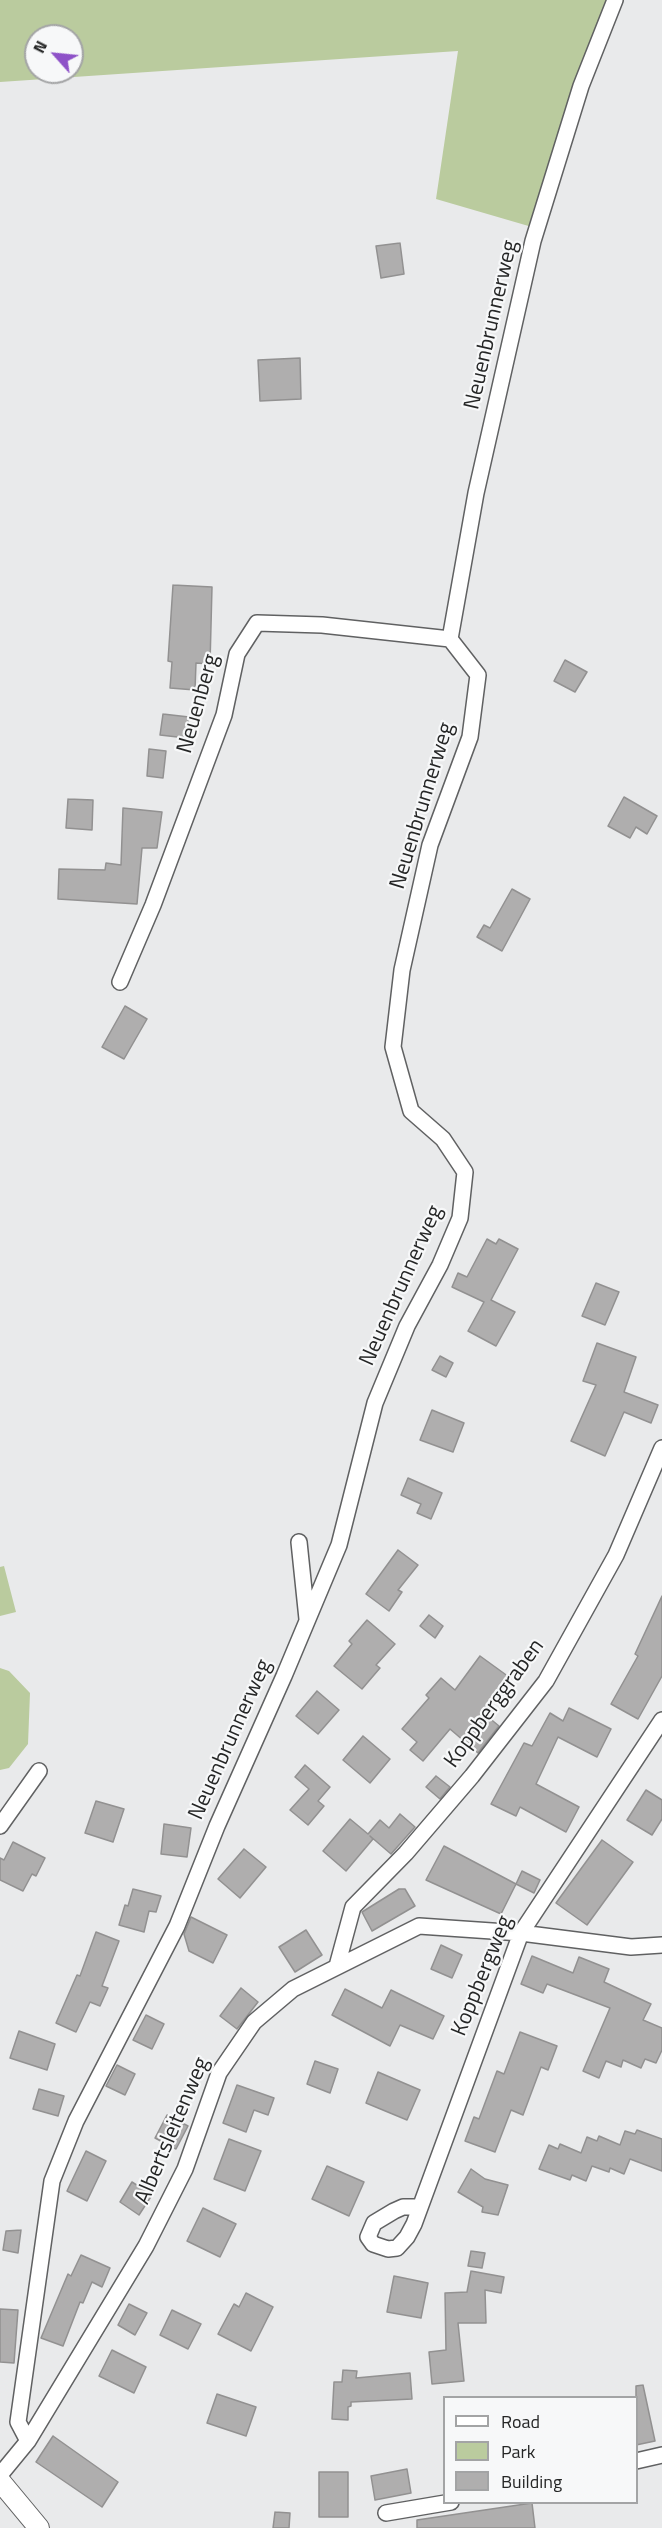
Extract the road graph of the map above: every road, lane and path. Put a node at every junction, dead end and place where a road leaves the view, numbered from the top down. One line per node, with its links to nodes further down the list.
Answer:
1 (615, 0): 2 (street, Neuenbrunnerweg)
2 (450, 639): 3 (street, Neuenberg); 6 (street, Neuenbrunnerweg)
3 (120, 982)
4 (662, 1448): 12 (street, Koppberggraben)
5 (299, 1542): 6 (street)
6 (308, 1621): 14 (street, Neuenbrunnerweg)
7 (662, 1720): 10 (street, Koppbergweg)
8 (39, 1771): 9 (street)
9 (0, 1826)
10 (521, 1933): 11 (street, Albertsleitenweg); 12 (street, Albertsleitenweg); 13 (street, Koppbergweg)
11 (662, 1945)
12 (337, 1966): 14 (street, Albertsleitenweg)
13 (419, 2207)
14 (28, 2441): 17 (street, Albertsleitenweg)
15 (662, 2455): 16 (street)
16 (638, 2461)
17 (0, 2475)
18 (0, 2481): 21 (street)
19 (443, 2503): 20 (street)
20 (386, 2513)
21 (39, 2528)

